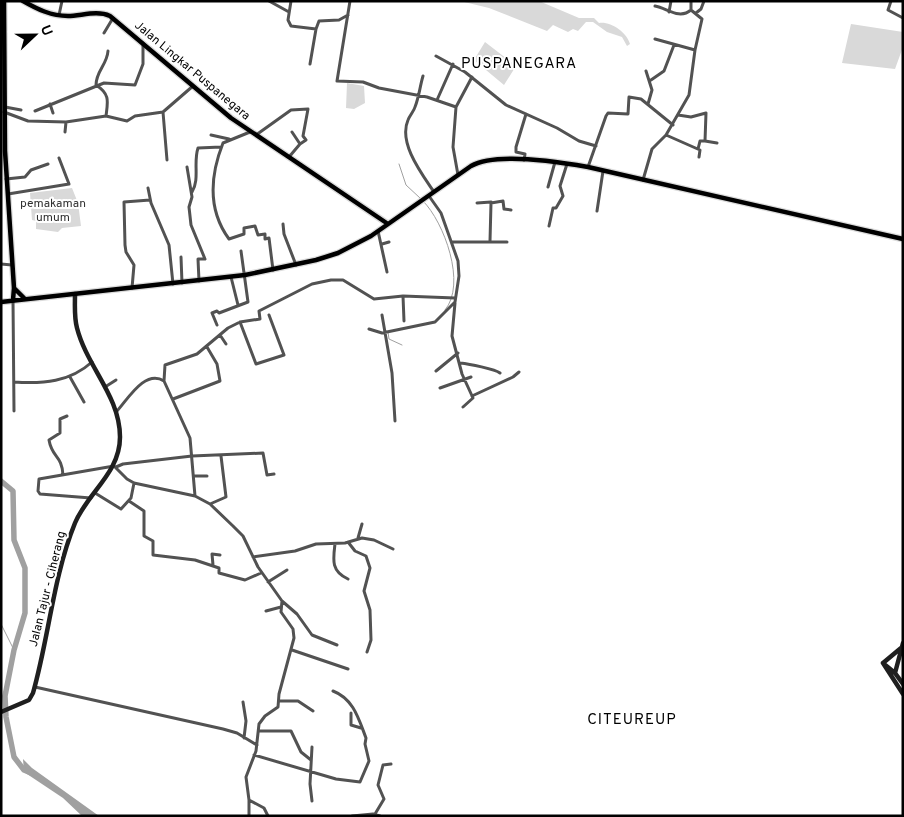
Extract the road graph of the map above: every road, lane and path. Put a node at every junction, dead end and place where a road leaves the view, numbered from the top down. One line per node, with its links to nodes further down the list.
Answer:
1 (4, 1): 43 (main road)
2 (23, 1): 18 (main road, Jalan Lingkar Puspanegara)
3 (62, 1): 18 (street)
4 (268, 1): 15 (street)
5 (291, 1): 15 (street)
6 (350, 1): 19 (street)
7 (662, 1): 13 (street)
8 (671, 1): 16 (street)
9 (691, 1): 14 (street)
10 (704, 1): 17 (street)
11 (891, 1): 21 (street)
12 (655, 6): 13 (street)
13 (661, 7): 16 (street)
14 (691, 10): 16 (street); 17 (street)
15 (289, 12): 22 (street)
16 (669, 12)
17 (696, 14): 27 (street)
18 (59, 15): 20 (main road, Jalan Lingkar Puspanegara)
19 (348, 15): 22 (street); 38 (street)
20 (113, 18): 23 (street); 25 (main road, Jalan Lingkar Puspanegara)
21 (903, 18)
22 (316, 29): 30 (street)
23 (104, 33)
24 (654, 39): 26 (street)
25 (144, 42): 36 (street); 37 (main road, Jalan Lingkar Puspanegara)
26 (674, 45): 27 (street); 35 (street)
27 (694, 50): 49 (street)
28 (108, 51): 36 (street)
29 (436, 56): 31 (street)
30 (310, 64)
31 (453, 64): 34 (street); 39 (street)
32 (646, 71): 35 (street)
33 (423, 76): 38 (street)
34 (472, 77): 42 (street); 48 (street)
35 (651, 80): 41 (street)
36 (96, 86): 40 (street); 50 (street)
37 (193, 86): 46 (street); 54 (main road, Jalan Lingkar Puspanegara)
38 (416, 96): 39 (street); 85 (street)
39 (437, 100): 42 (street)
40 (50, 104): 45 (street); 47 (street)
41 (648, 104): 52 (street); 64 (street)
42 (456, 107): 79 (street)
43 (3, 108): 44 (street); 51 (street); 59 (main road)
44 (21, 110)
45 (35, 111)
46 (163, 112): 50 (street); 71 (street)
47 (53, 113)
48 (526, 114): 64 (street); 72 (street)
49 (678, 115): 52 (street); 61 (street)
50 (106, 116): 51 (street)
51 (66, 122): 53 (street)
52 (673, 125): 57 (street)
53 (66, 132)
54 (250, 132): 58 (main road, Jalan Lingkar Puspanegara); 60 (street)
55 (292, 132): 63 (street)
56 (211, 135): 60 (street)
57 (666, 135): 66 (street); 81 (street)
58 (256, 136): 63 (street); 69 (main road, Jalan Lingkar Puspanegara)
59 (3, 137): 67 (main road)
60 (230, 140): 65 (street)
61 (706, 141): 62 (street); 66 (street)
62 (717, 143)
63 (300, 144): 69 (street)
64 (596, 146): 77 (street)
65 (221, 147): 86 (street); 108 (street)
66 (698, 149): 68 (street)
67 (3, 151): 80 (main road)
68 (699, 156)
69 (289, 157): 94 (main road, Jalan Lingkar Puspanegara)
70 (59, 158): 84 (street)
71 (167, 160)
72 (524, 160): 73 (main road); 79 (main road)
73 (555, 162): 75 (main road); 83 (street)
74 (48, 164): 80 (street)
75 (567, 164): 77 (main road); 95 (street)
76 (187, 167): 86 (street)
77 (588, 168): 78 (main road)
78 (602, 171): 81 (main road); 92 (street)
79 (458, 175): 85 (main road)
80 (6, 179): 84 (main road)
81 (642, 181): 97 (main road)
82 (148, 188): 88 (street)
83 (548, 188)
84 (5, 192): 106 (main road)
85 (434, 192): 87 (main road)
86 (191, 193): 112 (street)
87 (428, 196): 94 (main road); 100 (street)
88 (150, 200): 114 (street); 116 (street)
89 (491, 202): 90 (street); 91 (street); 98 (street)
90 (477, 203)
91 (511, 210)
92 (597, 211)
93 (283, 224): 107 (street)
94 (388, 224): 96 (main road)
95 (549, 226)
96 (378, 231): 102 (street); 107 (main road)
97 (903, 239)
98 (490, 241): 100 (street); 101 (street)
99 (389, 242): 102 (street)
100 (452, 242): 120 (street)
101 (507, 242)
102 (382, 244): 109 (street)
103 (241, 251): 110 (street)
104 (182, 257): 113 (street)
105 (1, 264): 106 (street)
106 (12, 265): 115 (main road)
107 (296, 266): 108 (main road)
108 (273, 271): 110 (main road)
109 (387, 272)
110 (245, 275): 111 (main road); 123 (street)
111 (231, 277): 112 (main road); 123 (street)
112 (200, 281): 113 (main road)
113 (182, 283): 114 (main road)
114 (173, 284): 116 (main road)
115 (14, 288): 119 (main road); 121 (main road)
116 (132, 289): 117 (main road)
117 (75, 294): 119 (main road); 135 (main road, Jalan Tajur - Ciherang)
118 (403, 296): 120 (street); 126 (street); 127 (street)
119 (24, 298): 121 (main road)
120 (453, 299): 130 (street); 134 (street)
121 (12, 300): 122 (main road); 145 (street)
122 (1, 302)
123 (238, 305): 128 (street)
124 (269, 315): 127 (street)
125 (382, 315): 130 (street)
126 (404, 321)
127 (240, 322): 131 (street)
128 (217, 325)
129 (369, 330): 130 (street)
130 (386, 332): 155 (street)
131 (220, 335): 132 (street); 133 (street)
132 (226, 344)
133 (207, 346): 144 (street); 149 (street)
134 (458, 353): 136 (street); 137 (street)
135 (93, 361): 141 (street); 145 (street); 146 (main road, Jalan Tajur - Ciherang)
136 (460, 363): 139 (street); 142 (street)
137 (436, 371)
138 (519, 372): 148 (street)
139 (500, 373)
140 (471, 377): 142 (street)
141 (70, 378): 145 (street); 150 (street)
142 (464, 379): 147 (street); 148 (street)
143 (116, 380): 146 (street)
144 (164, 380): 149 (street); 153 (street)
145 (14, 382): 152 (street)
146 (105, 387): 153 (main road, Jalan Tajur - Ciherang)
147 (440, 388)
148 (472, 396): 151 (street)
149 (173, 399): 156 (street)
150 (84, 402)
151 (463, 407)
152 (14, 410)
153 (116, 411): 158 (main road, Jalan Tajur - Ciherang)
154 (67, 416): 160 (street)
155 (395, 420)
156 (192, 456): 157 (street); 158 (street); 161 (street)
157 (221, 456): 159 (street); 168 (street)
158 (115, 466): 160 (street); 163 (street); 164 (main road, Jalan Tajur - Ciherang)
159 (274, 474)
160 (63, 475): 166 (street)
161 (194, 476): 162 (street); 165 (street)
162 (207, 476)
163 (134, 483): 165 (street); 167 (street)
164 (95, 494): 166 (main road, Jalan Tajur - Ciherang); 167 (street)
165 (195, 496): 168 (street)
166 (91, 498): 192 (main road, Jalan Tajur - Ciherang)
167 (129, 501): 176 (street)
168 (210, 504): 175 (street)
169 (362, 524): 170 (street)
170 (358, 539): 171 (street); 173 (street)
171 (348, 542): 172 (street); 187 (street)
172 (335, 544): 175 (street); 179 (street)
173 (393, 549)
174 (220, 555): 176 (street)
175 (253, 557): 178 (street)
176 (213, 565): 178 (street)
177 (287, 570): 180 (street)
178 (261, 573): 180 (street)
179 (348, 579)
180 (268, 582): 181 (street)
181 (282, 601): 182 (street); 184 (street)
182 (281, 607): 183 (street); 186 (street)
183 (266, 611)
184 (337, 645)
185 (902, 646): 188 (main road); 190 (main road)
186 (292, 650): 189 (street); 195 (street)
187 (367, 652)
188 (883, 663): 190 (main road); 194 (main road)
189 (348, 670)
190 (895, 673): 191 (main road)
191 (903, 684)
192 (35, 687): 198 (main road, Jalan Tajur - Ciherang); 202 (street)
193 (333, 691): 200 (street)
194 (903, 694)
195 (279, 701): 197 (street); 201 (street)
196 (243, 702): 202 (street)
197 (313, 711)
198 (1, 712)
199 (351, 714): 200 (street)
200 (360, 728): 208 (street)
201 (259, 731): 203 (street); 206 (street)
202 (244, 738): 203 (street)
203 (257, 745): 205 (street)
204 (312, 747): 206 (street)
205 (254, 755): 208 (street); 209 (street)
206 (311, 760): 208 (street)
207 (391, 764): 211 (street)
208 (311, 770): 210 (street)
209 (249, 800): 212 (street); 213 (street)
210 (312, 801)
211 (375, 814): 214 (street); 215 (street)
212 (249, 816)
213 (268, 816)
214 (352, 816)
215 (380, 816)

